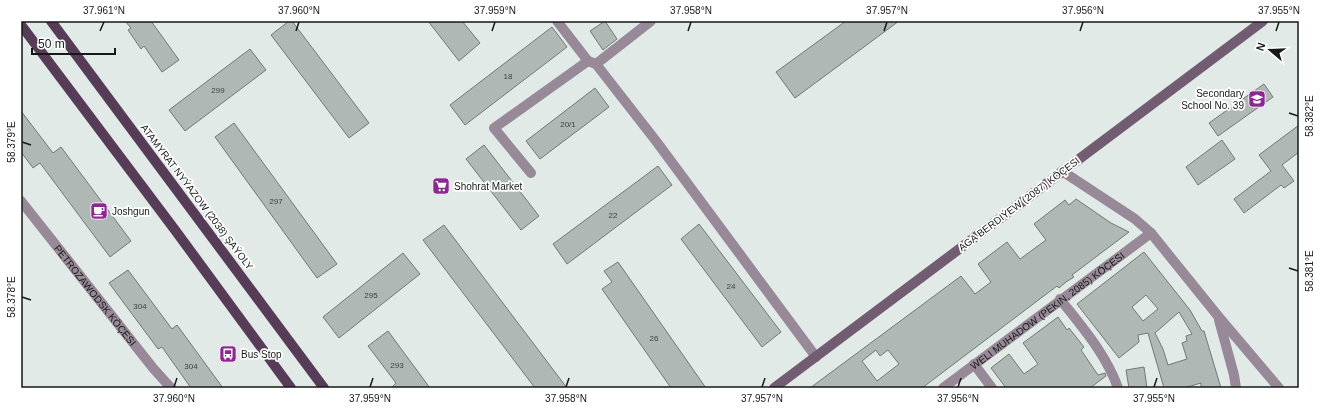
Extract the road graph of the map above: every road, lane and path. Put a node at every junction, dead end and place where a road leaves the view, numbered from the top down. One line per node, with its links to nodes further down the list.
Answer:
1 (51, 21): 17 (main road, ATAMYRAT NYÝAZOW (2038) ŞAÝOLY)
2 (557, 21): 6 (street)
3 (651, 21): 6 (street)
4 (1263, 21): 7 (street, AGA BERDIÝEW (2087) KÖÇESI)
5 (21, 25): 16 (main road)
6 (592, 63): 8 (street); 13 (street)
7 (1062, 171): 10 (street); 13 (street, AGA BERDIÝEW (2087) KÖÇESI)
8 (531, 173)
9 (21, 201): 15 (street, PETROZAWODSK KÖÇESI)
10 (1151, 233): 11 (street, WELI MUHADOW (PEKIN, 2085) KÖÇESI); 12 (street)
11 (1060, 299): 14 (street, WELI MUHADOW (PEKIN, 2085) KÖÇESI); 21 (street)
12 (1218, 316): 22 (street); 23 (street)
13 (816, 357): 18 (street, AGA BERDIÝEW (2087) KÖÇESI)
14 (974, 364): 19 (street, WELI MUHADOW (PEKIN, 2085) KÖÇESI); 20 (street)
15 (171, 388)
16 (291, 388)
17 (324, 388)
18 (774, 388)
19 (943, 388)
20 (992, 388)
21 (1118, 388)
22 (1236, 388)
23 (1279, 388)

